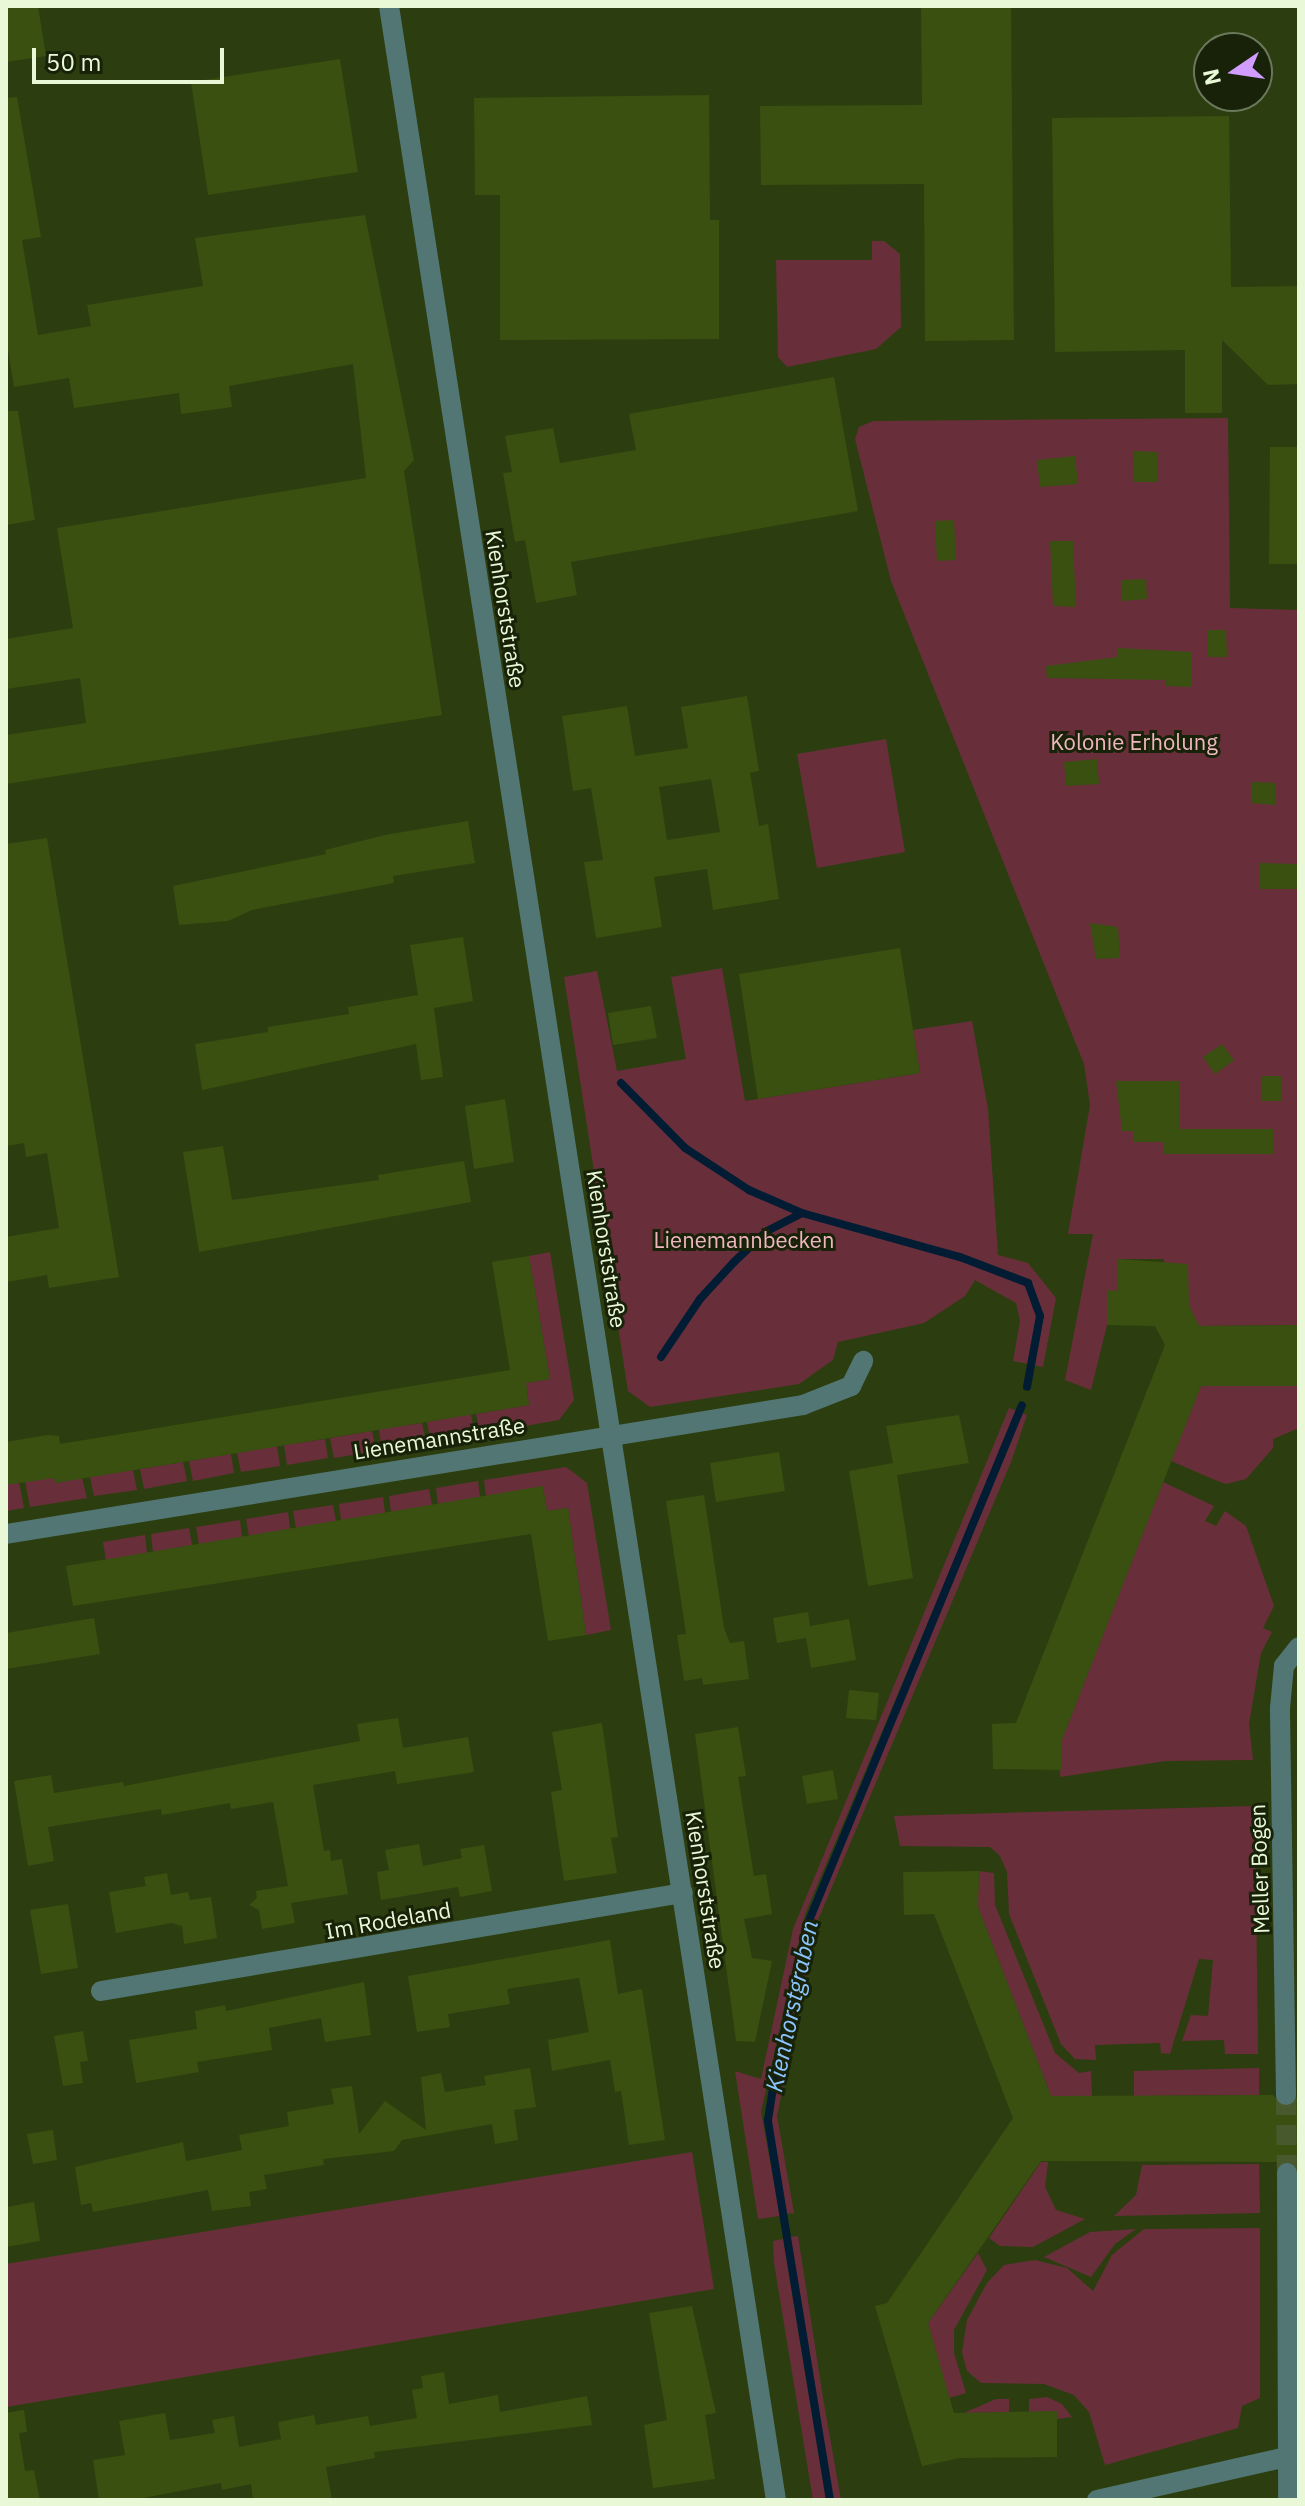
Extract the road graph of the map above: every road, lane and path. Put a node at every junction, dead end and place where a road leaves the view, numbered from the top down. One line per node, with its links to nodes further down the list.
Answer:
1 (389, 6): 3 (street, Kienhorststraße)
2 (863, 1361): 3 (street, Lienemannstraße)
3 (611, 1434): 4 (street, Lienemannstraße); 6 (street, Kienhorststraße)
4 (6, 1534)
5 (1299, 1647): 8 (street, Meller Bogen)
6 (683, 1893): 7 (street, Im Rodeland); 11 (street, Kienhorststraße)
7 (101, 1991)
8 (1286, 2095)
9 (1287, 2173): 10 (street)
10 (1293, 2454): 12 (street); 13 (street)
11 (776, 2500)
12 (1097, 2500)
13 (1288, 2500)

